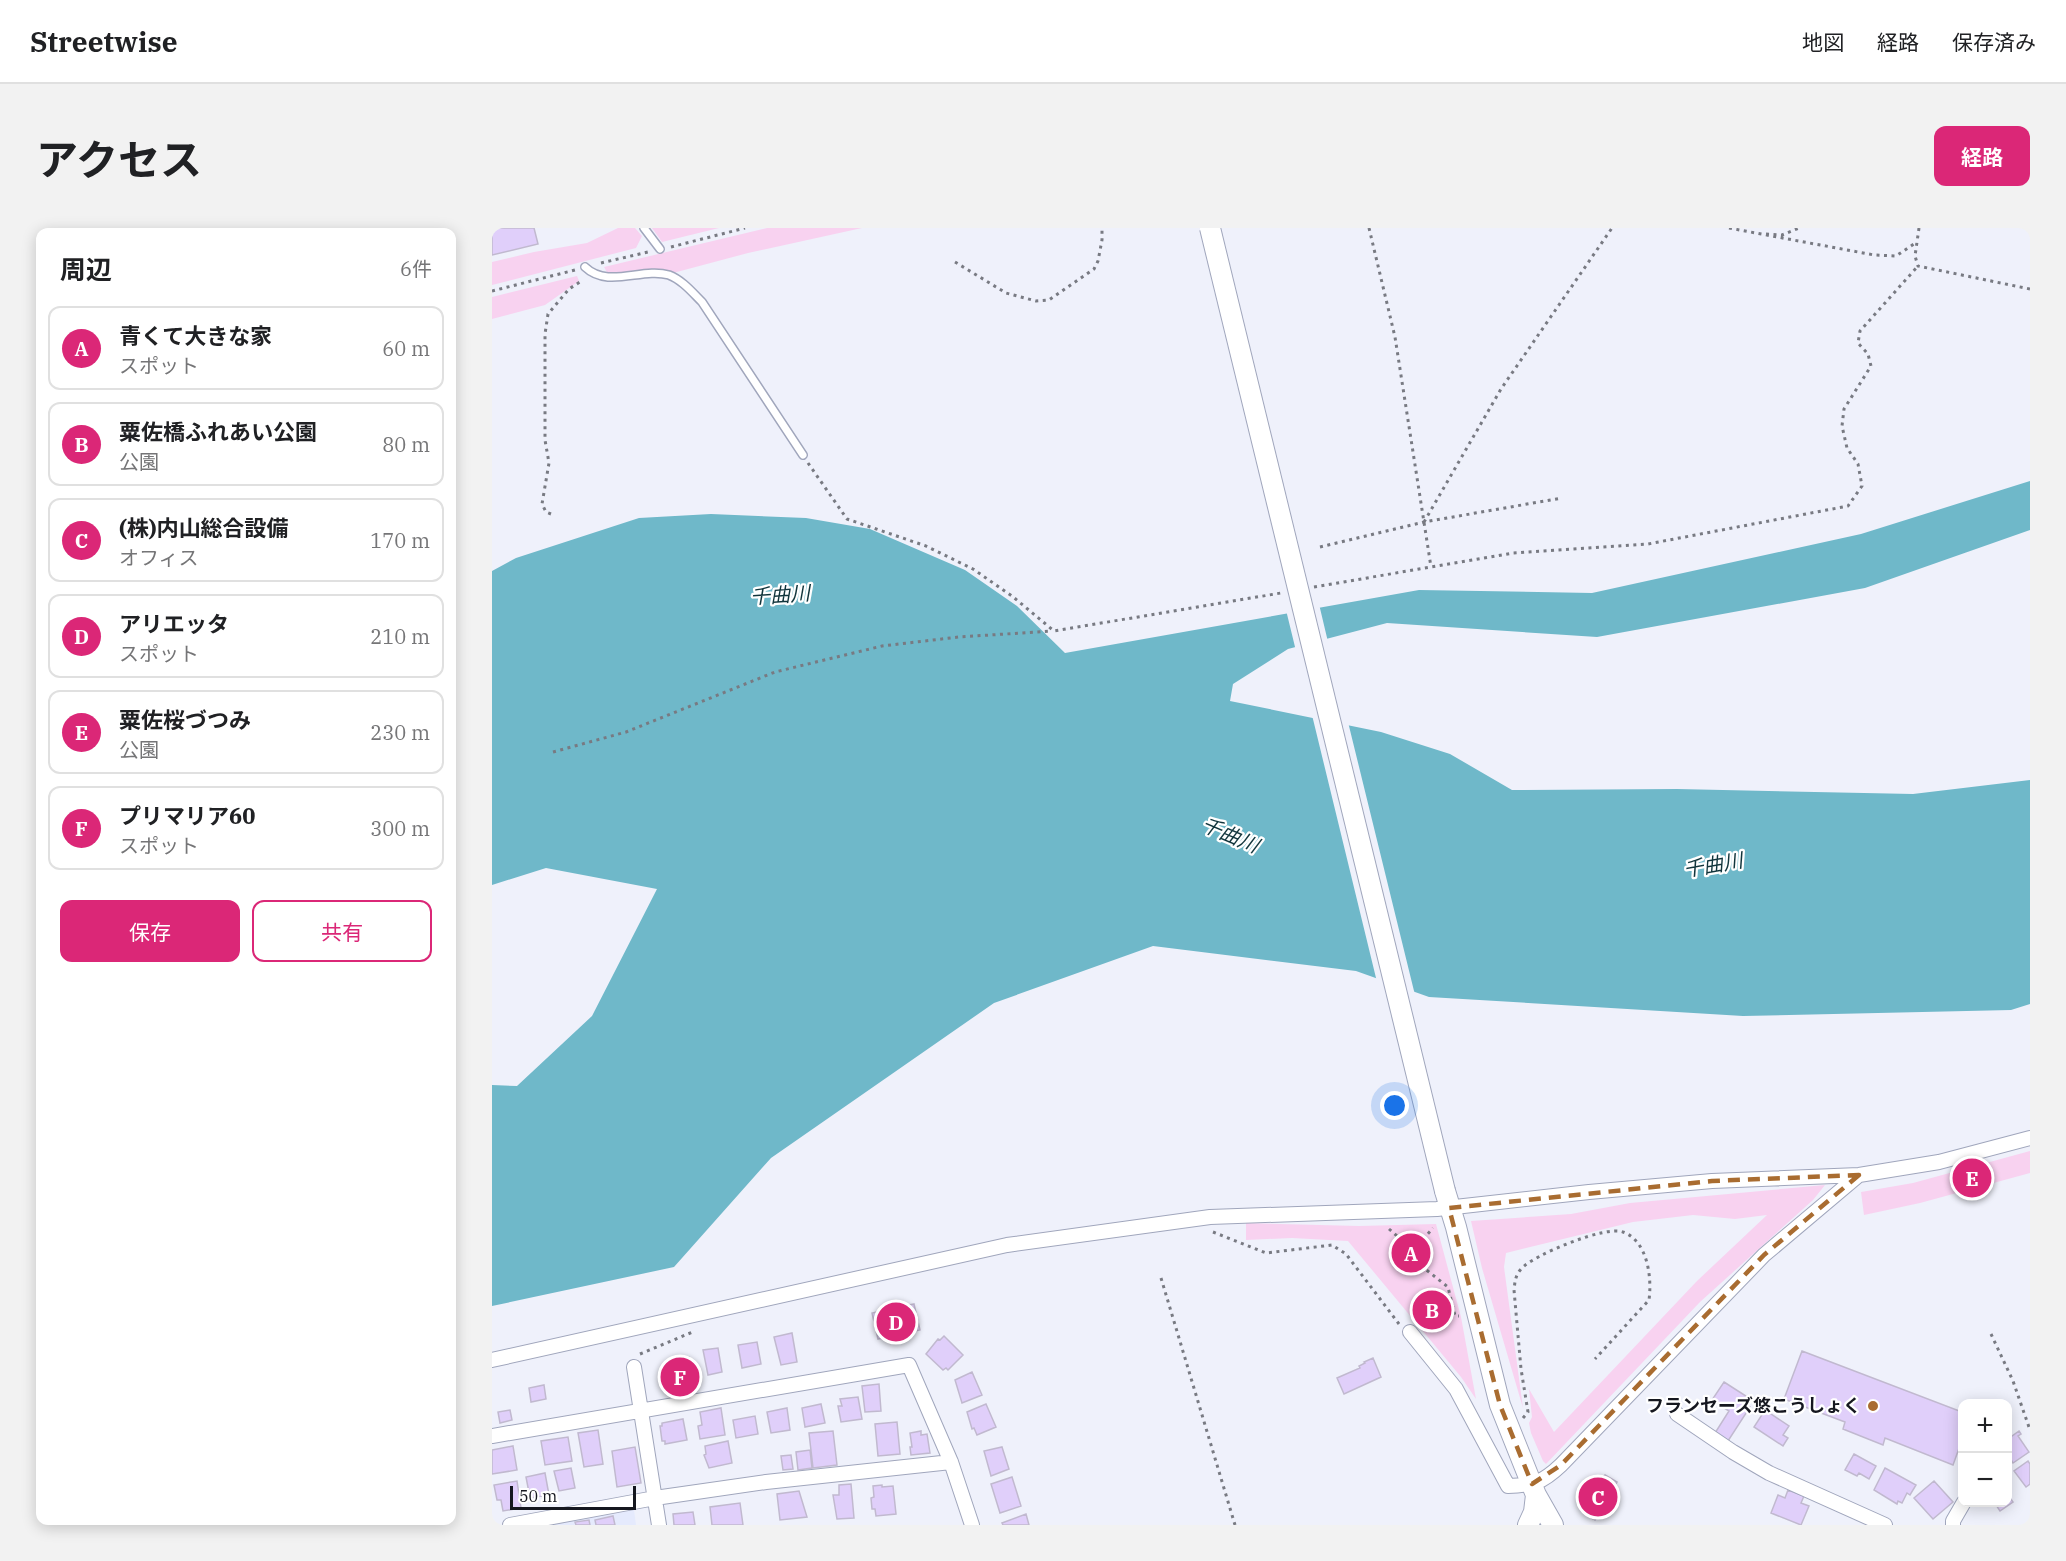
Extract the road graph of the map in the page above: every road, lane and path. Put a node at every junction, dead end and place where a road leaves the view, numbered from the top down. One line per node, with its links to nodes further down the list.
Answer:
1 (644, 228): 12 (lane)
2 (745, 228): 12 (path)
3 (1102, 228): 13 (path)
4 (1210, 228): 31 (street, bridge)
5 (1369, 228): 22 (path)
6 (1612, 228): 22 (path)
7 (1729, 228): 10 (path)
8 (1799, 228): 10 (path)
9 (1919, 228): 11 (path)
10 (1755, 234): 11 (path)
11 (1917, 242): 14 (path)
12 (660, 249): 15 (path)
13 (955, 262)
14 (1918, 266): 17 (path); 24 (path)
15 (585, 267): 16 (lane); 18 (path)
16 (592, 274): 19 (lane); 21 (path)
17 (2030, 289)
18 (492, 291)
19 (803, 455): 27 (path)
20 (1562, 498): 22 (path)
21 (551, 514)
22 (1424, 522): 23 (path); 24 (path)
23 (1320, 547)
24 (1431, 567): 25 (path)
25 (1303, 589)
26 (1292, 591): 27 (path)
27 (1054, 631): 28 (path)
28 (553, 752)
29 (2030, 1138): 30 (street)
30 (1859, 1175): 31 (street); 52 (street)
31 (1447, 1199): 32 (street); 48 (street)
32 (1193, 1219): 41 (path); 44 (street)
33 (1433, 1228): 36 (path)
34 (1389, 1229): 35 (path)
35 (1406, 1244): 36 (path); 37 (path)
36 (1418, 1245): 37 (path)
37 (1415, 1261): 39 (path)
38 (1161, 1278): 58 (path)
39 (1453, 1305)
40 (698, 1330): 45 (path)
41 (1410, 1332): 52 (street)
42 (1991, 1334): 49 (path)
43 (1595, 1359): 48 (path)
44 (492, 1360)
45 (634, 1367): 46 (street)
46 (641, 1411): 50 (street); 51 (street); 53 (street)
47 (1677, 1414): 61 (street)
48 (1509, 1428): 52 (street)
49 (2030, 1430)
50 (492, 1436)
51 (951, 1462): 53 (street); 57 (street)
52 (1534, 1489): 59 (street); 60 (street)
53 (655, 1497): 55 (street); 56 (street)
54 (1962, 1507): 62 (street)
55 (510, 1525)
56 (659, 1525)
57 (972, 1525)
58 (1235, 1525)
59 (1528, 1525)
60 (1553, 1525)
61 (1884, 1525)
62 (1953, 1525)

